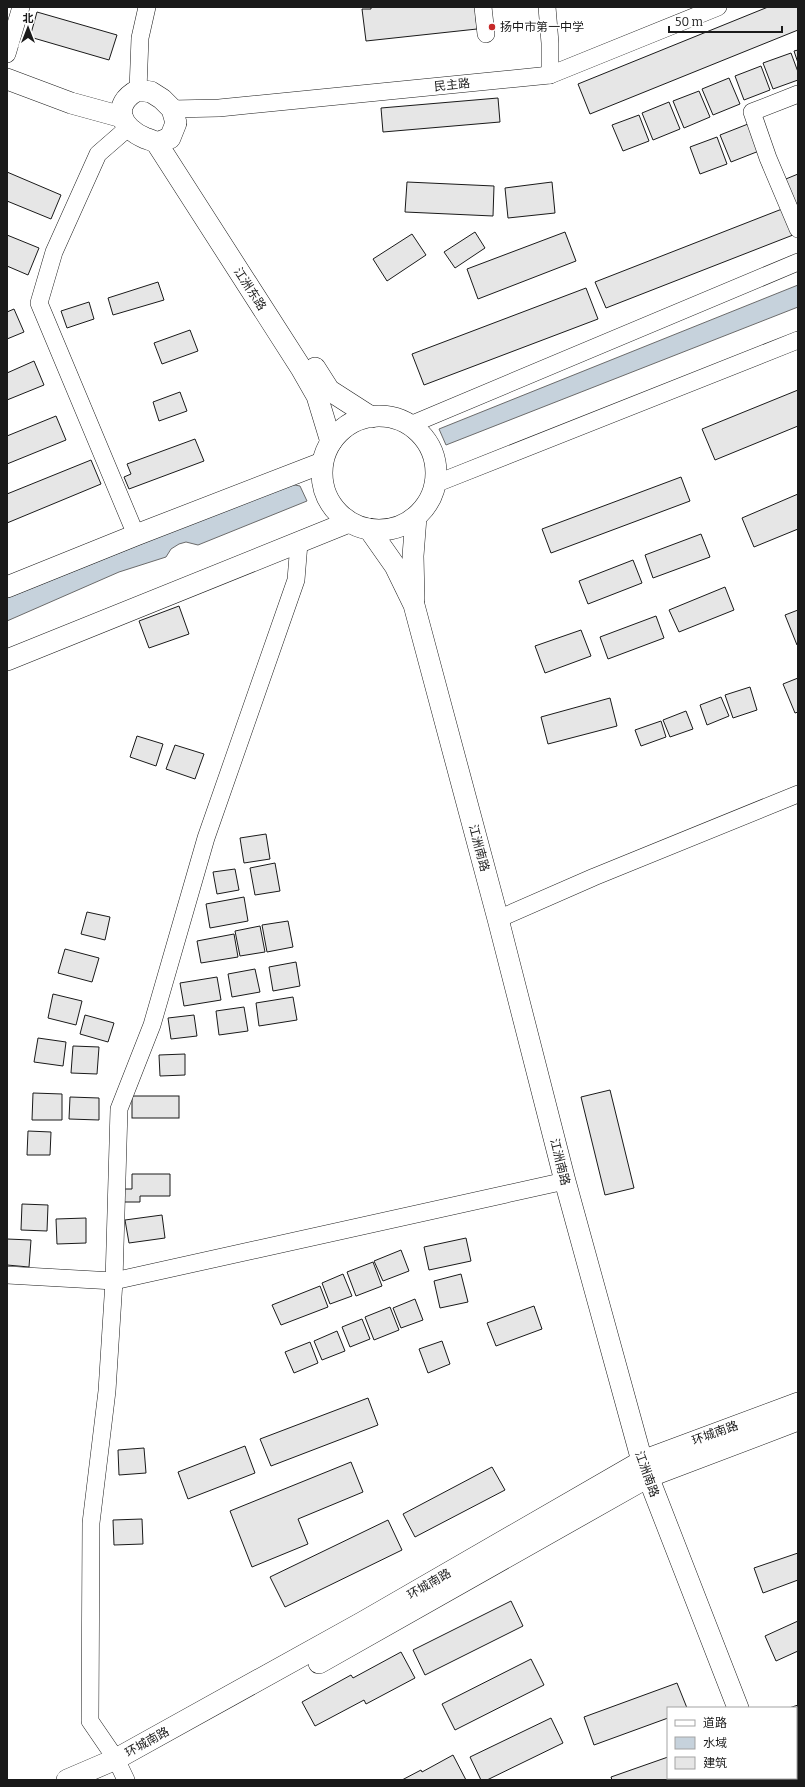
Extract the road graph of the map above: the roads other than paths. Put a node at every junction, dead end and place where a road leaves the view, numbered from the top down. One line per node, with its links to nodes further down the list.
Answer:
1 (21, 7): 7 (street)
2 (147, 7): 10 (street)
3 (483, 7): 6 (street)
4 (547, 7): 8 (street)
5 (718, 7): 8 (street, 民主路)
6 (486, 34)
7 (7, 54)
8 (550, 75): 12 (street, 民主路)
9 (7, 79): 13 (main road)
10 (138, 90): 12 (main road); 13 (main road)
11 (798, 94): 15 (street)
12 (172, 109): 14 (main road)
13 (126, 122): 14 (main road); 26 (street)
14 (163, 140): 18 (main road, 江洲东路); 20 (main road, 江洲东路)
15 (798, 229)
16 (798, 262): 19 (street)
17 (798, 340): 22 (street)
18 (371, 417): 19 (main road); 20 (main road)
19 (410, 425): 22 (main road)
20 (331, 442): 21 (main road)
21 (322, 463): 24 (main road); 26 (main road)
22 (435, 484): 23 (main road)
23 (416, 517): 25 (main road); 29 (main road)
24 (349, 522): 25 (main road); 27 (main road)
25 (369, 530): 29 (main road)
26 (136, 535): 28 (main road)
27 (299, 543): 30 (main road); 35 (street)
28 (7, 587)
29 (414, 605): 32 (main road, 江洲南路)
30 (7, 660)
31 (798, 794): 32 (street)
32 (498, 919): 33 (main road, 江洲南路)
33 (565, 1181): 35 (street); 38 (main road, 江洲南路)
34 (7, 1275): 35 (street)
35 (114, 1281): 40 (street)
36 (798, 1402): 38 (main road, 环城南路)
37 (798, 1420): 38 (main road, 环城南路)
38 (645, 1469): 39 (main road, 江洲南路); 40 (main road, 环城南路)
39 (738, 1707)
40 (121, 1770): 41 (main road, 环城南路); 42 (main road, 环城南路)
41 (67, 1780)
42 (100, 1780)

